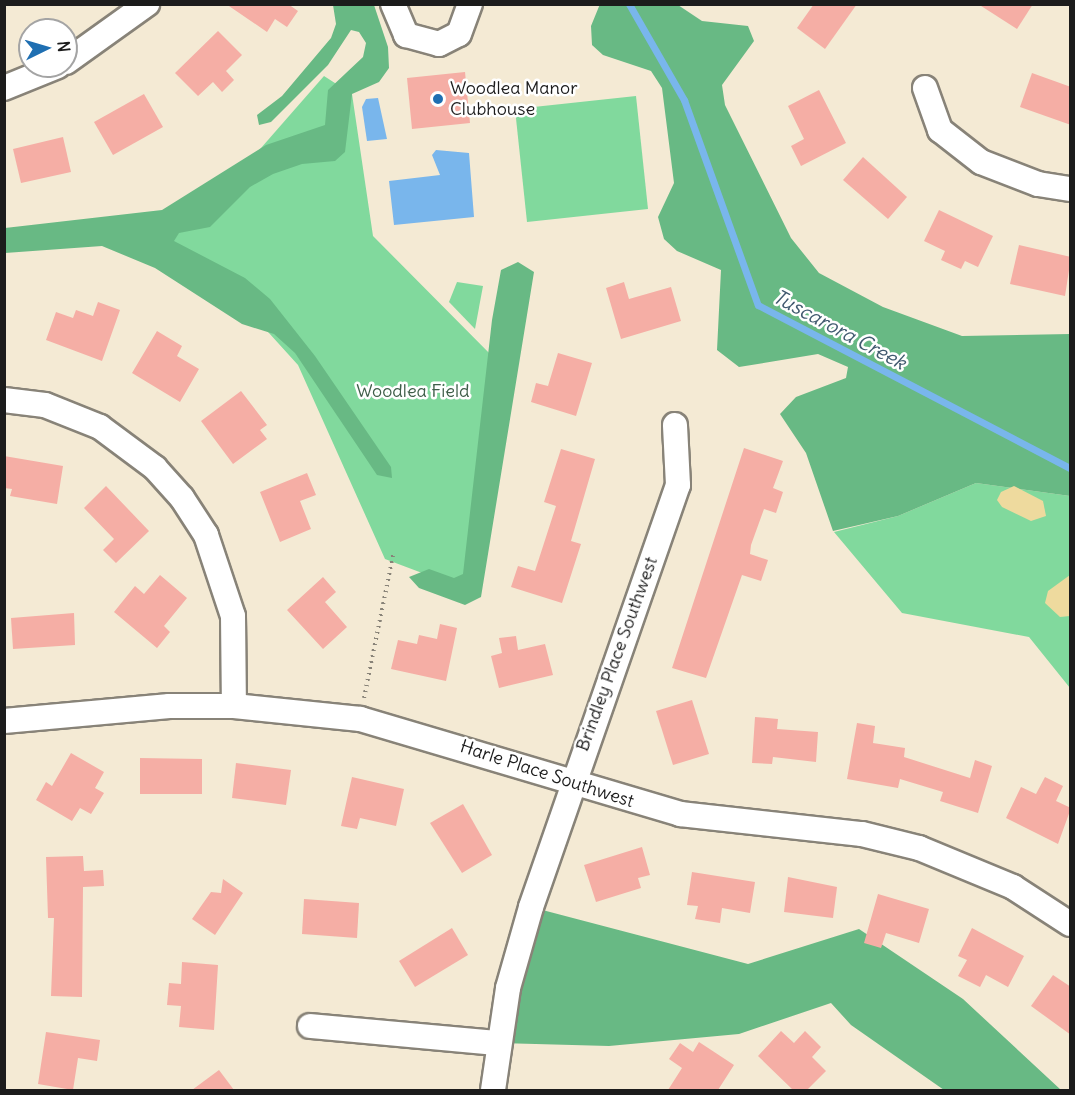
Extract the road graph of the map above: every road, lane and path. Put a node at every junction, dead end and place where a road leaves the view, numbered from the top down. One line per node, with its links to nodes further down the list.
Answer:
1 (147, 4): 4 (street)
2 (393, 4): 3 (street)
3 (470, 4)
4 (78, 53)
5 (28, 78): 6 (street)
6 (4, 88)
7 (926, 88): 8 (street)
8 (1071, 189)
9 (4, 400): 12 (street)
10 (675, 425): 15 (street, Brindley Place Southwest)
11 (393, 555): 13 (path)
12 (234, 706): 13 (street, Harle Place Southwest); 14 (street, Harle Place Southwest)
13 (360, 719): 15 (street, Harle Place Southwest)
14 (4, 720)
15 (570, 783): 16 (street, Harle Place Southwest); 18 (street, Brindley Place Southwest)
16 (1071, 924)
17 (310, 1026): 18 (street)
18 (498, 1043): 19 (street, Brindley Place Southwest)
19 (493, 1090)

